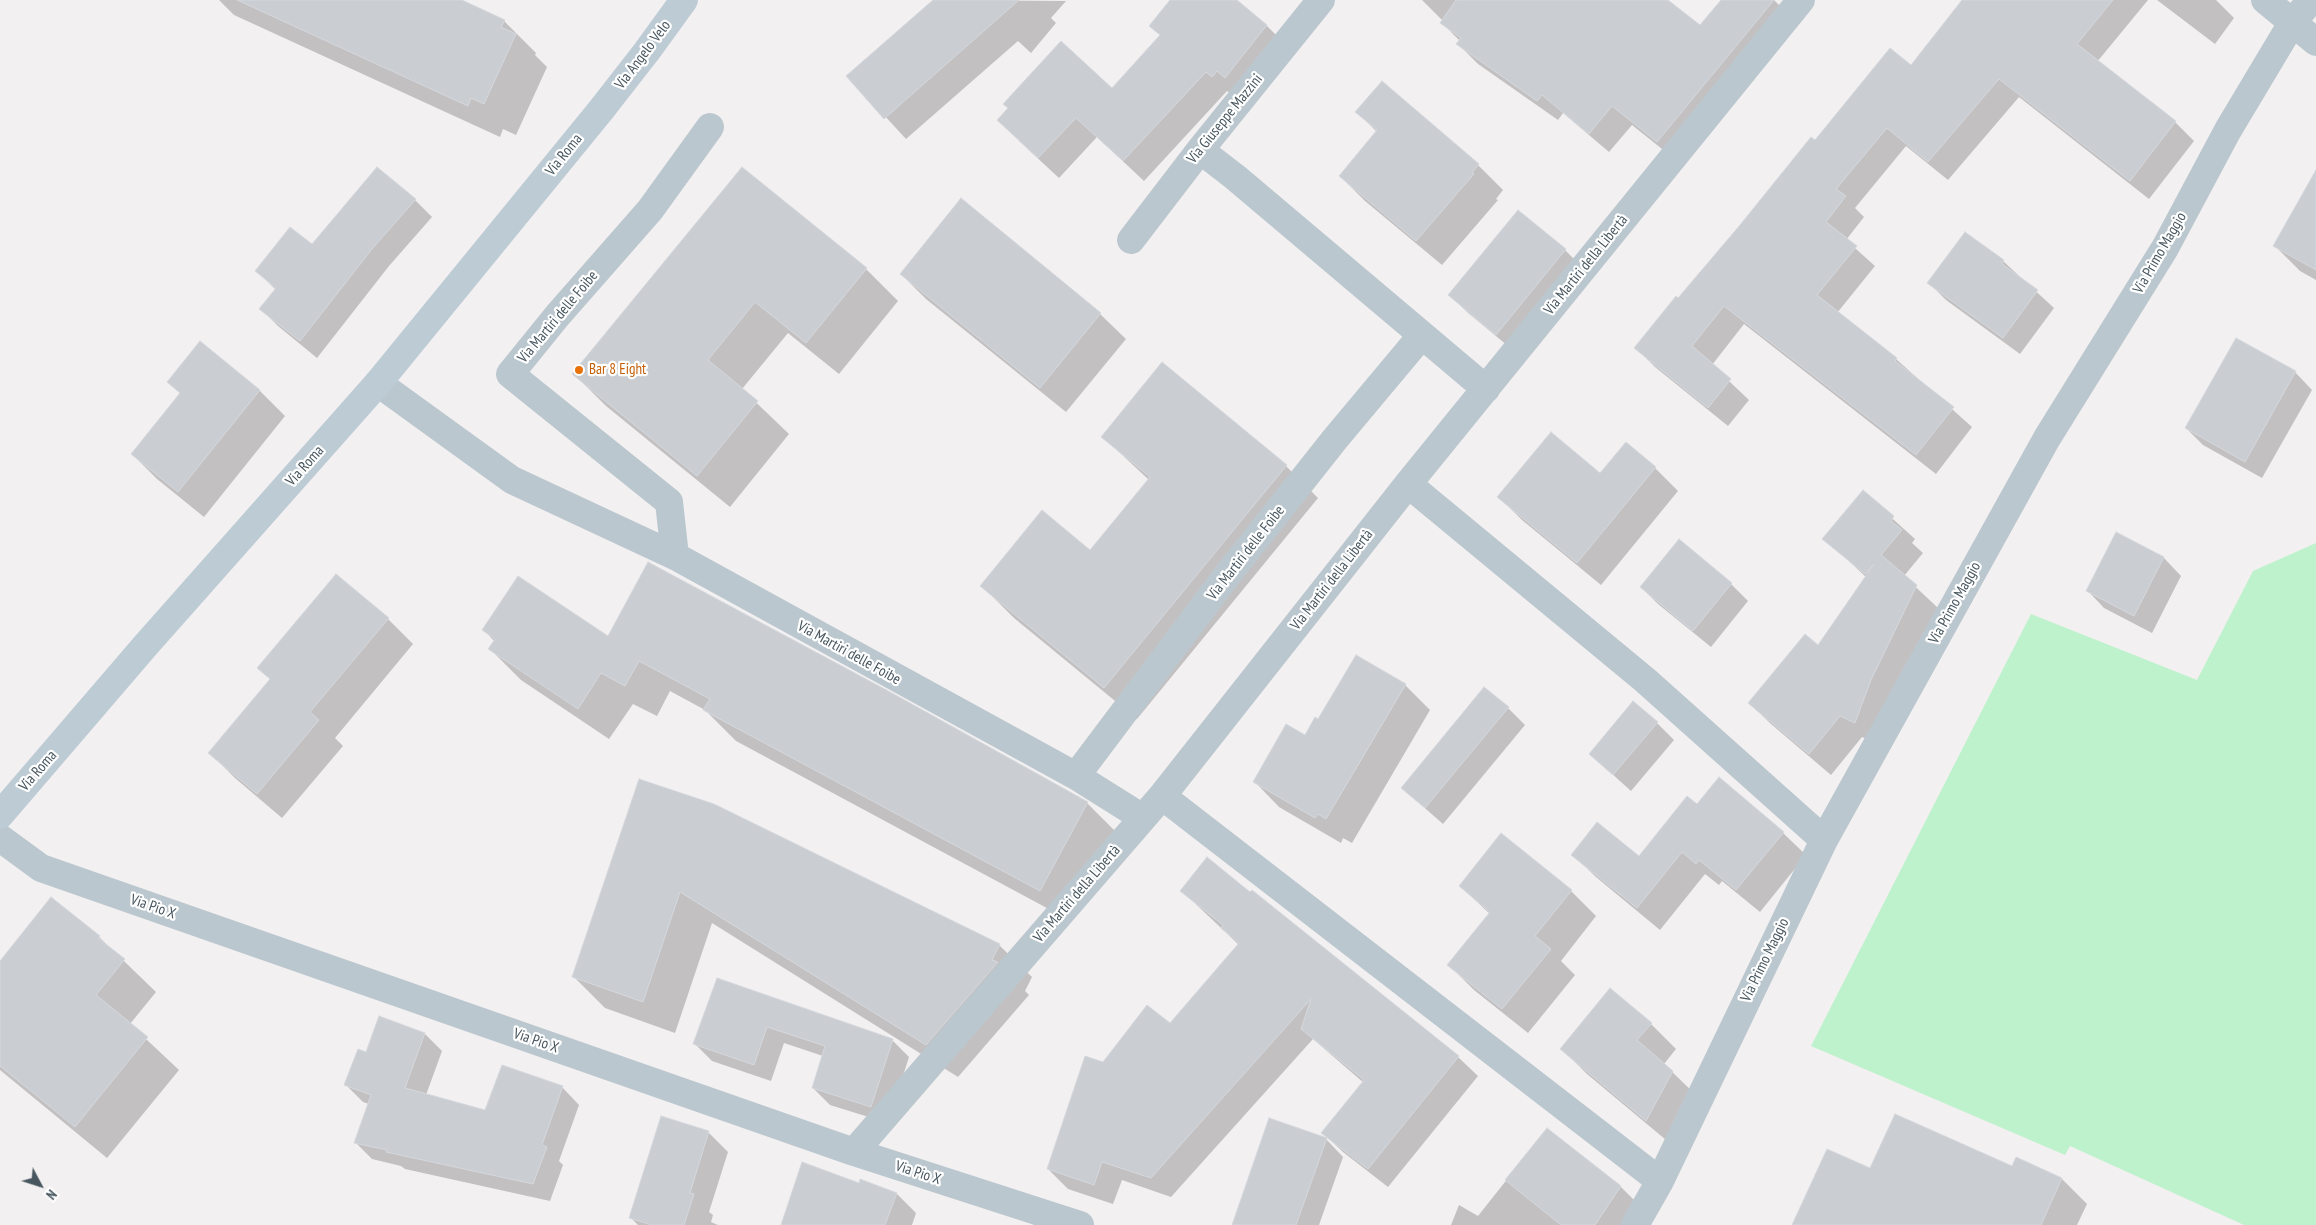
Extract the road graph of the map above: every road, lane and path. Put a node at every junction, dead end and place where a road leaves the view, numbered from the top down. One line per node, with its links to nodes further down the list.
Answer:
1 (684, 0): 8 (main road, Via Angelo Velo)
2 (1321, 0): 10 (street, Via Giuseppe Mazzini)
3 (1801, 0): 14 (street, Via Martiri della Libertà)
4 (2265, 0): 6 (street)
5 (2311, 0): 6 (street, Via Primo Maggio)
6 (2292, 23): 7 (street); 22 (street, Via Primo Maggio)
7 (2316, 42)
8 (600, 110): 13 (main road, Via Roma)
9 (710, 127): 16 (street, Via Martiri delle Foibe)
10 (1200, 150): 11 (street, Via Giuseppe Mazzini); 12 (street)
11 (1131, 240)
12 (1422, 335): 14 (street); 17 (street, Via Martiri delle Foibe)
13 (378, 383): 16 (street, Via Martiri delle Foibe); 19 (main road, Via Roma)
14 (1486, 389): 15 (street, Via Martiri della Libertà)
15 (1408, 484): 18 (street, Via Martiri della Libertà); 22 (street)
16 (674, 556): 17 (street, Via Martiri delle Foibe)
17 (1076, 776): 20 (street, Via Martiri delle Foibe)
18 (1162, 796): 20 (street, Via Martiri della Libertà); 24 (street)
19 (0, 815)
20 (1143, 818): 23 (street, Via Martiri della Libertà)
21 (0, 838): 23 (street, Via Pio X)
22 (1824, 840): 24 (street, Via Primo Maggio)
23 (854, 1152): 25 (street, Via Pio X)
24 (1660, 1181): 26 (street, Via Primo Maggio)
25 (1080, 1225)
26 (1635, 1225)

